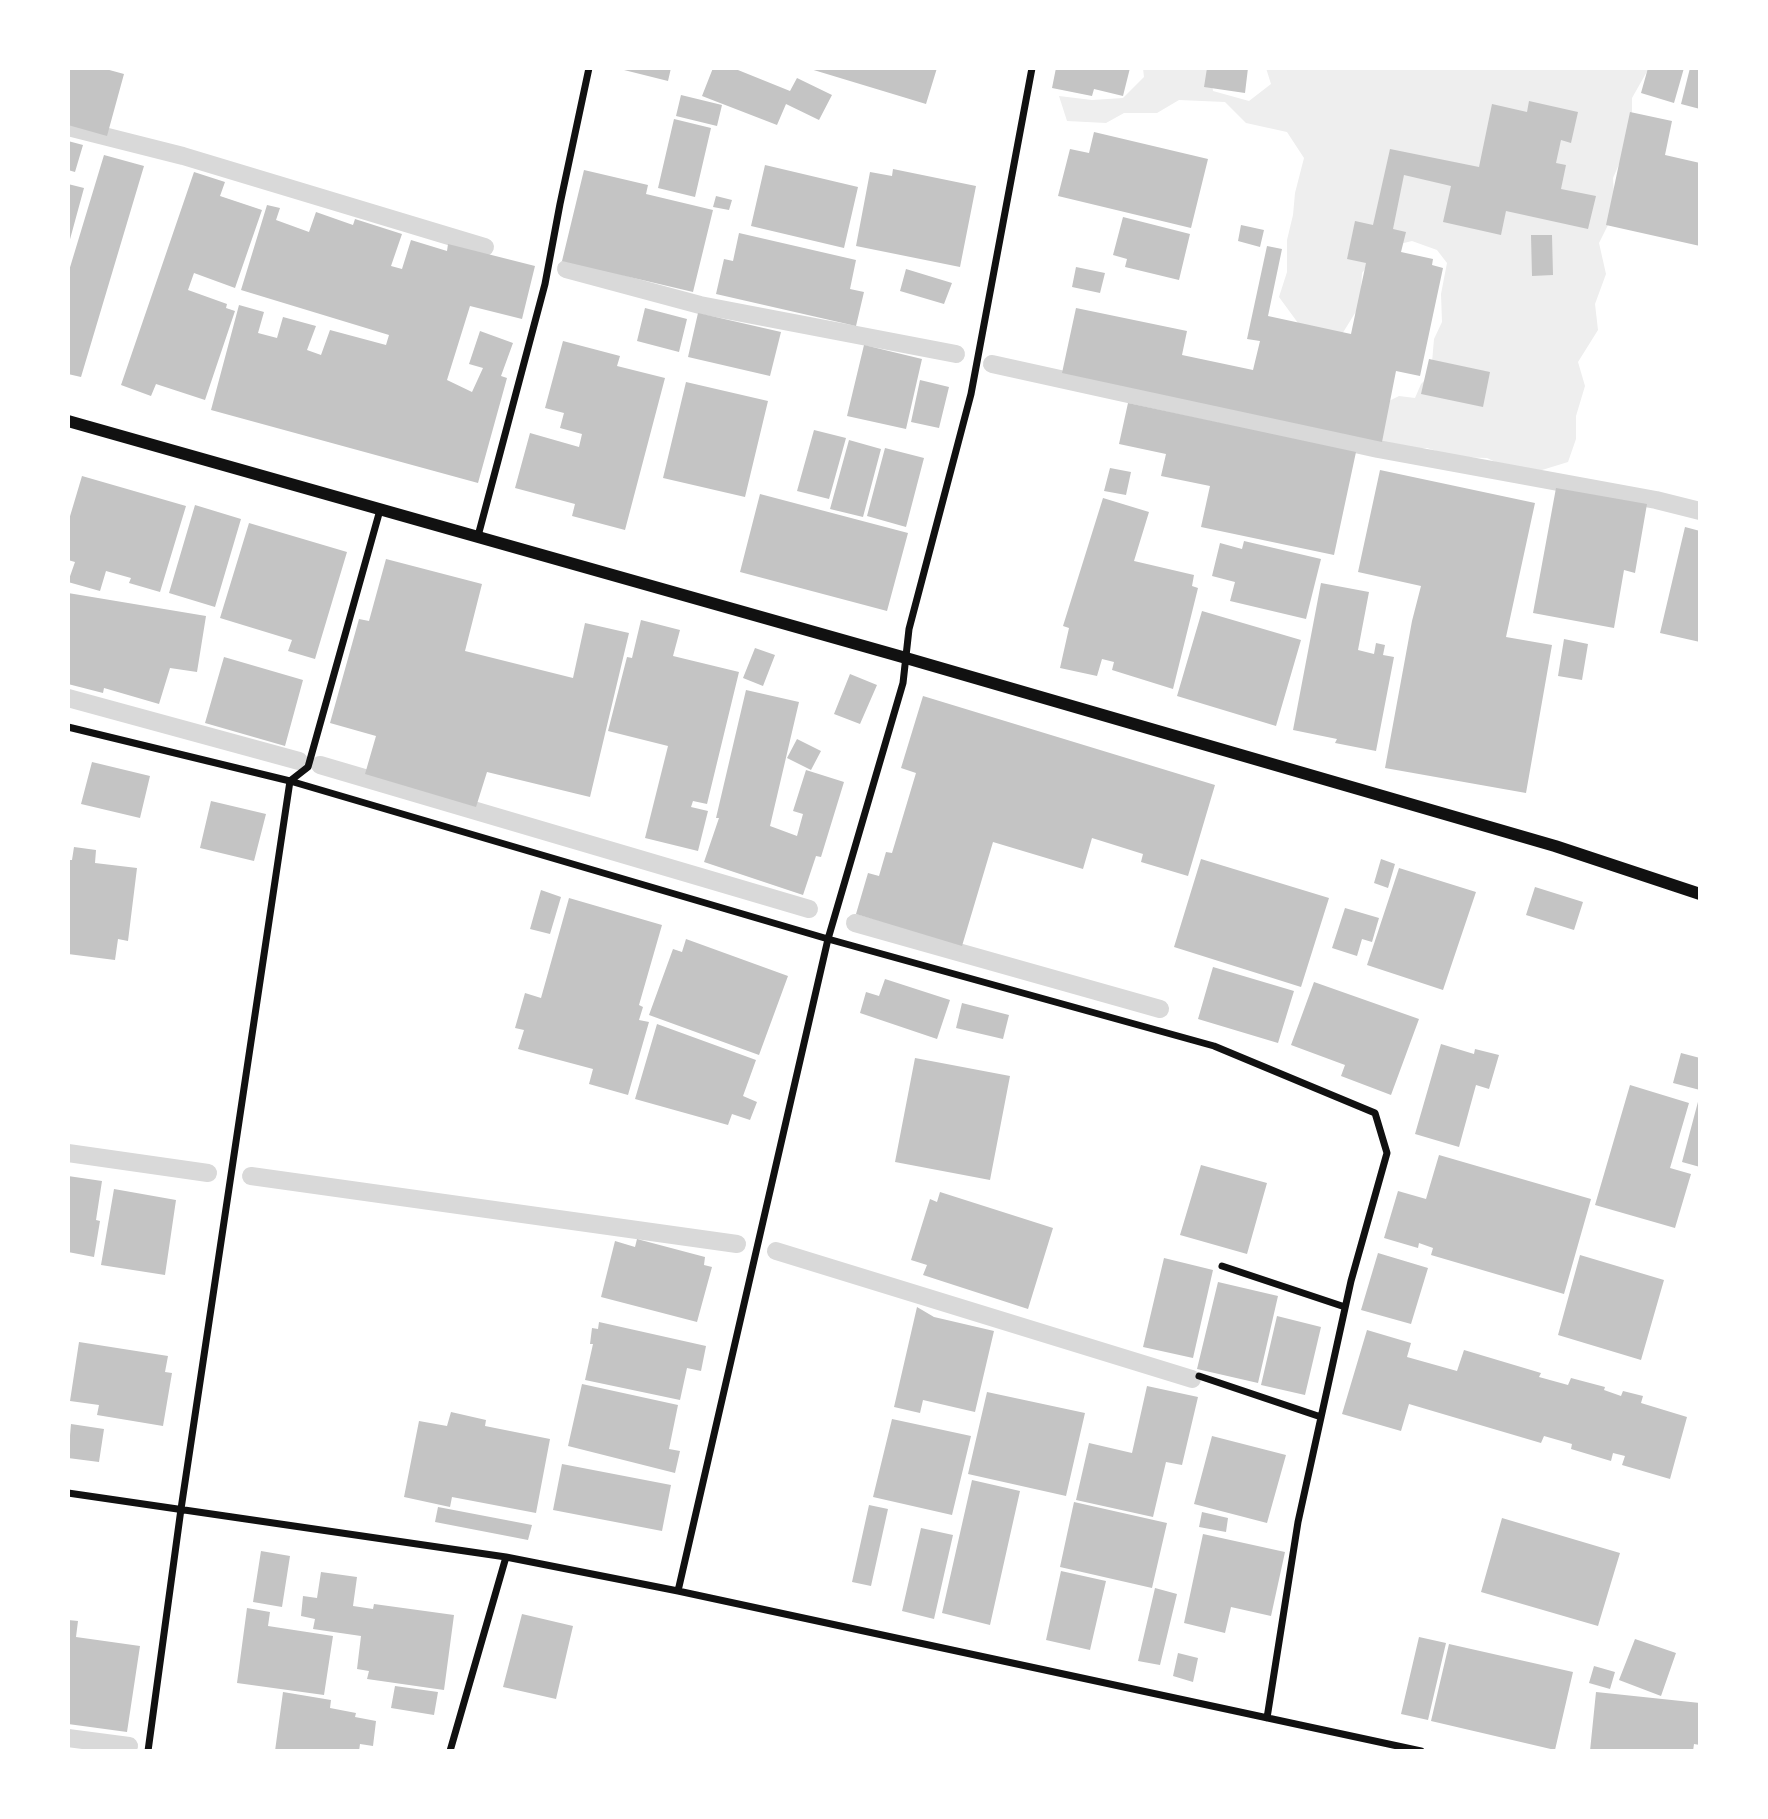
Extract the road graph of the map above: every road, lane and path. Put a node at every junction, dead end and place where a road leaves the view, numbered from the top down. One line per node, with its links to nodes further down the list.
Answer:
1 (589, 68): 5 (street)
2 (1032, 68): 6 (street)
3 (68, 421): 4 (street)
4 (380, 510): 5 (street); 8 (street)
5 (478, 536): 6 (street)
6 (906, 658): 9 (street); 10 (street)
7 (68, 727): 8 (street)
8 (290, 782): 10 (street); 16 (street)
9 (1700, 894)
10 (828, 939): 12 (street); 18 (street)
11 (1222, 1266): 12 (street)
12 (1345, 1307): 14 (street)
13 (1199, 1376): 14 (street)
14 (1321, 1417): 19 (street)
15 (68, 1493): 16 (street)
16 (181, 1509): 17 (street); 20 (street)
17 (506, 1557): 18 (street); 21 (street)
18 (678, 1591): 19 (street)
19 (1266, 1718): 22 (street)
20 (148, 1751)
21 (450, 1751)
22 (1421, 1751)

